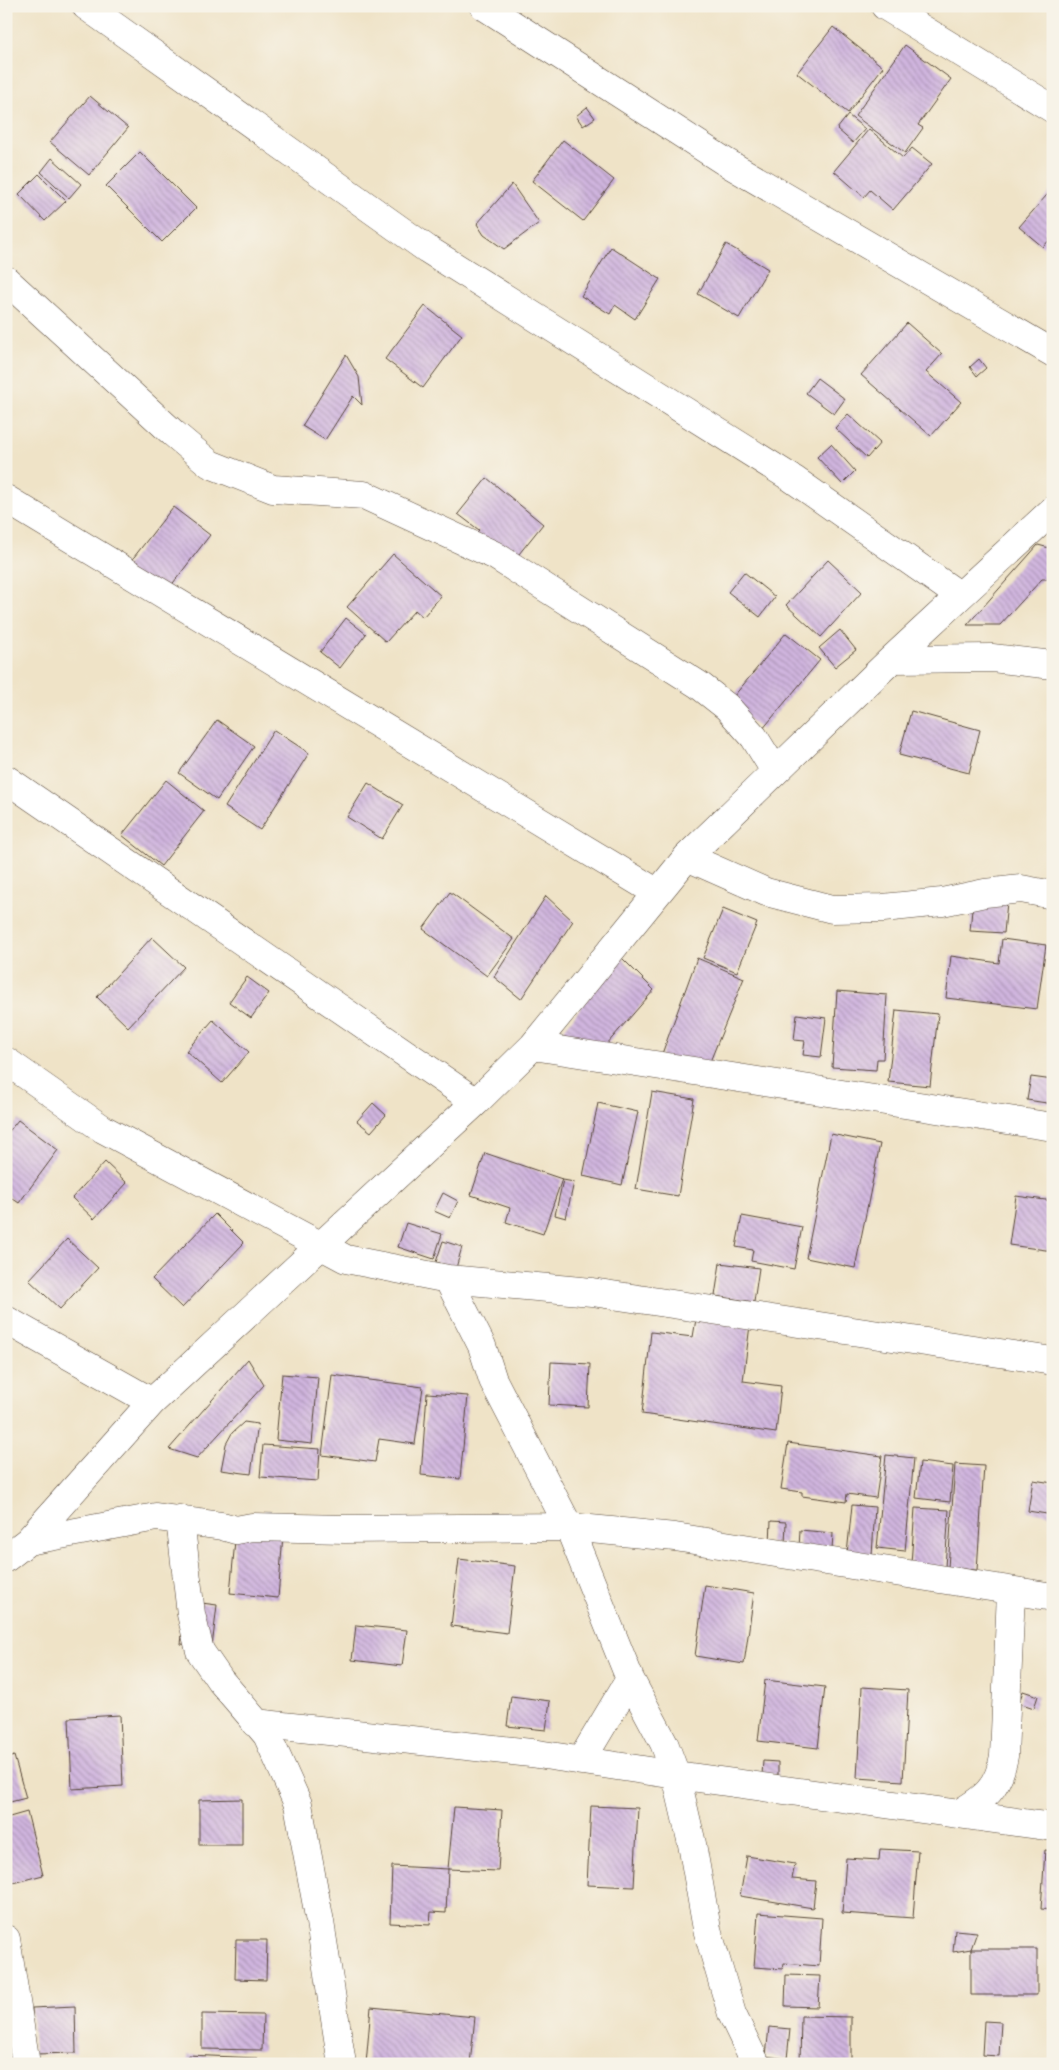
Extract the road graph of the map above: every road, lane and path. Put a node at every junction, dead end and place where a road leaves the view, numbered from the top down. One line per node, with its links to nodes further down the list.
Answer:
1 (86, 6): 9 (street)
2 (484, 6): 6 (street)
3 (885, 6): 4 (street)
4 (1053, 109)
5 (6, 280): 12 (street)
6 (1053, 353)
7 (6, 499): 15 (street)
8 (1053, 510): 9 (street)
9 (960, 596): 10 (street)
10 (892, 659): 11 (street); 12 (street)
11 (1053, 665)
12 (775, 771): 14 (street)
13 (6, 779): 19 (street)
14 (687, 857): 15 (street); 16 (street)
15 (656, 892): 17 (street)
16 (1053, 894)
17 (532, 1046): 19 (street); 20 (street)
18 (6, 1061): 21 (street)
19 (476, 1102): 21 (street)
20 (1053, 1127)
21 (320, 1246): 22 (street); 25 (street)
22 (448, 1279): 24 (street); 27 (street)
23 (6, 1320): 25 (street)
24 (1053, 1361)
25 (152, 1402): 28 (street)
26 (180, 1519): 27 (street); 28 (street); 33 (street)
27 (569, 1527): 30 (street); 32 (street)
28 (28, 1541): 29 (street)
29 (6, 1558)
30 (1011, 1592): 31 (street); 36 (street)
31 (1053, 1598)
32 (630, 1679): 34 (street); 35 (street)
33 (255, 1723): 34 (street); 41 (street)
34 (581, 1761): 35 (street)
35 (676, 1775): 36 (street); 42 (street)
36 (958, 1814): 37 (street)
37 (1053, 1827)
38 (6, 1939): 39 (street)
39 (8, 1966): 40 (street)
40 (26, 2064)
41 (342, 2064)
42 (756, 2064)

